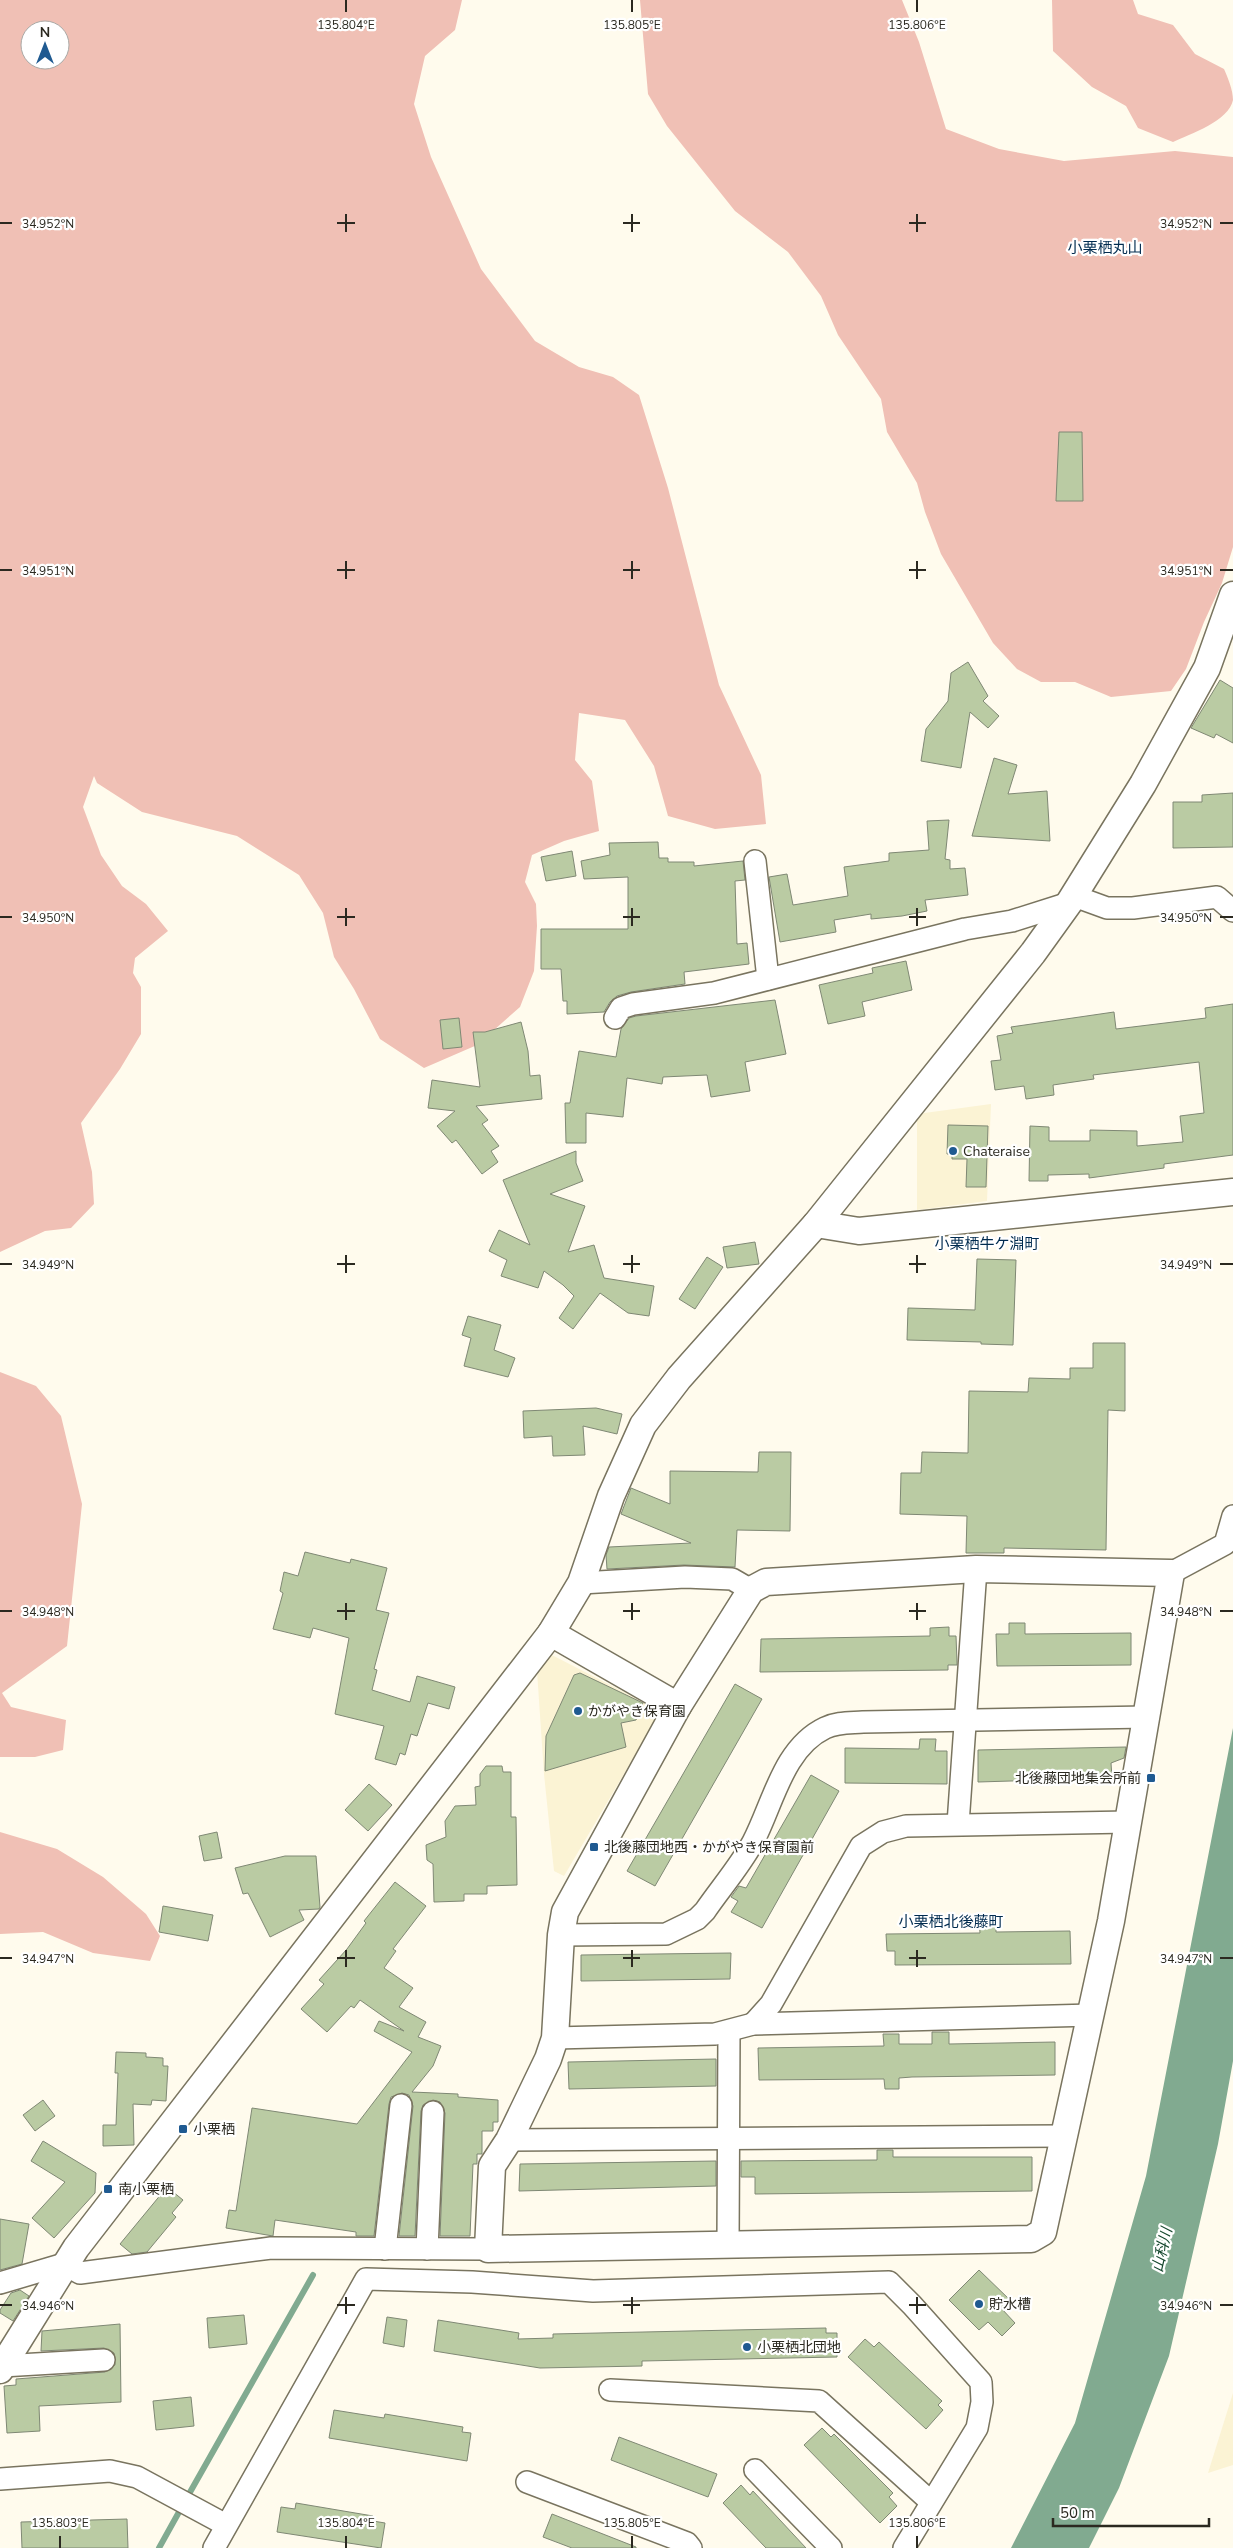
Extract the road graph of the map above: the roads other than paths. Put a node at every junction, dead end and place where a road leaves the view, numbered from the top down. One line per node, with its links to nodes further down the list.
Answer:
1 (1233, 595): 3 (street)
2 (755, 861): 5 (street)
3 (1071, 900): 4 (street); 5 (street); 8 (street)
4 (1233, 911)
5 (768, 979): 6 (street)
6 (615, 1018)
7 (1233, 1192): 8 (street)
8 (816, 1224): 12 (street)
9 (1233, 1516): 11 (street)
10 (976, 1569): 11 (street); 13 (street); 17 (street)
11 (1171, 1573): 16 (street)
12 (581, 1583): 13 (street); 14 (street)
13 (751, 1590): 15 (street)
14 (551, 1633): 15 (street); 34 (street)
15 (678, 1706): 20 (street)
16 (1148, 1717): 17 (street); 18 (street)
17 (967, 1721): 19 (street); 20 (street)
18 (1129, 1822): 19 (street); 21 (street)
19 (958, 1824): 22 (street)
20 (561, 1935): 24 (street)
21 (1092, 2015): 22 (street); 27 (street)
22 (753, 2024): 23 (street)
23 (729, 2032): 24 (street); 28 (street)
24 (555, 2038): 29 (street)
25 (401, 2105): 31 (street)
26 (433, 2112): 32 (street)
27 (1064, 2136): 28 (street); 30 (street)
28 (730, 2139): 29 (street); 30 (street)
29 (509, 2140): 33 (street)
30 (728, 2245): 33 (street)
31 (385, 2249): 32 (street); 34 (street)
32 (427, 2249): 33 (street)
33 (488, 2249)
34 (64, 2264): 35 (street); 37 (street)
35 (0, 2283)
36 (104, 2360): 37 (street)
37 (1, 2368)
38 (610, 2390): 42 (street)
39 (755, 2470): 46 (street)
40 (0, 2479): 43 (street)
41 (527, 2482): 45 (street)
42 (931, 2502): 43 (street); 47 (street)
43 (226, 2525): 44 (street)
44 (214, 2548)
45 (691, 2548)
46 (831, 2548)
47 (904, 2548)

